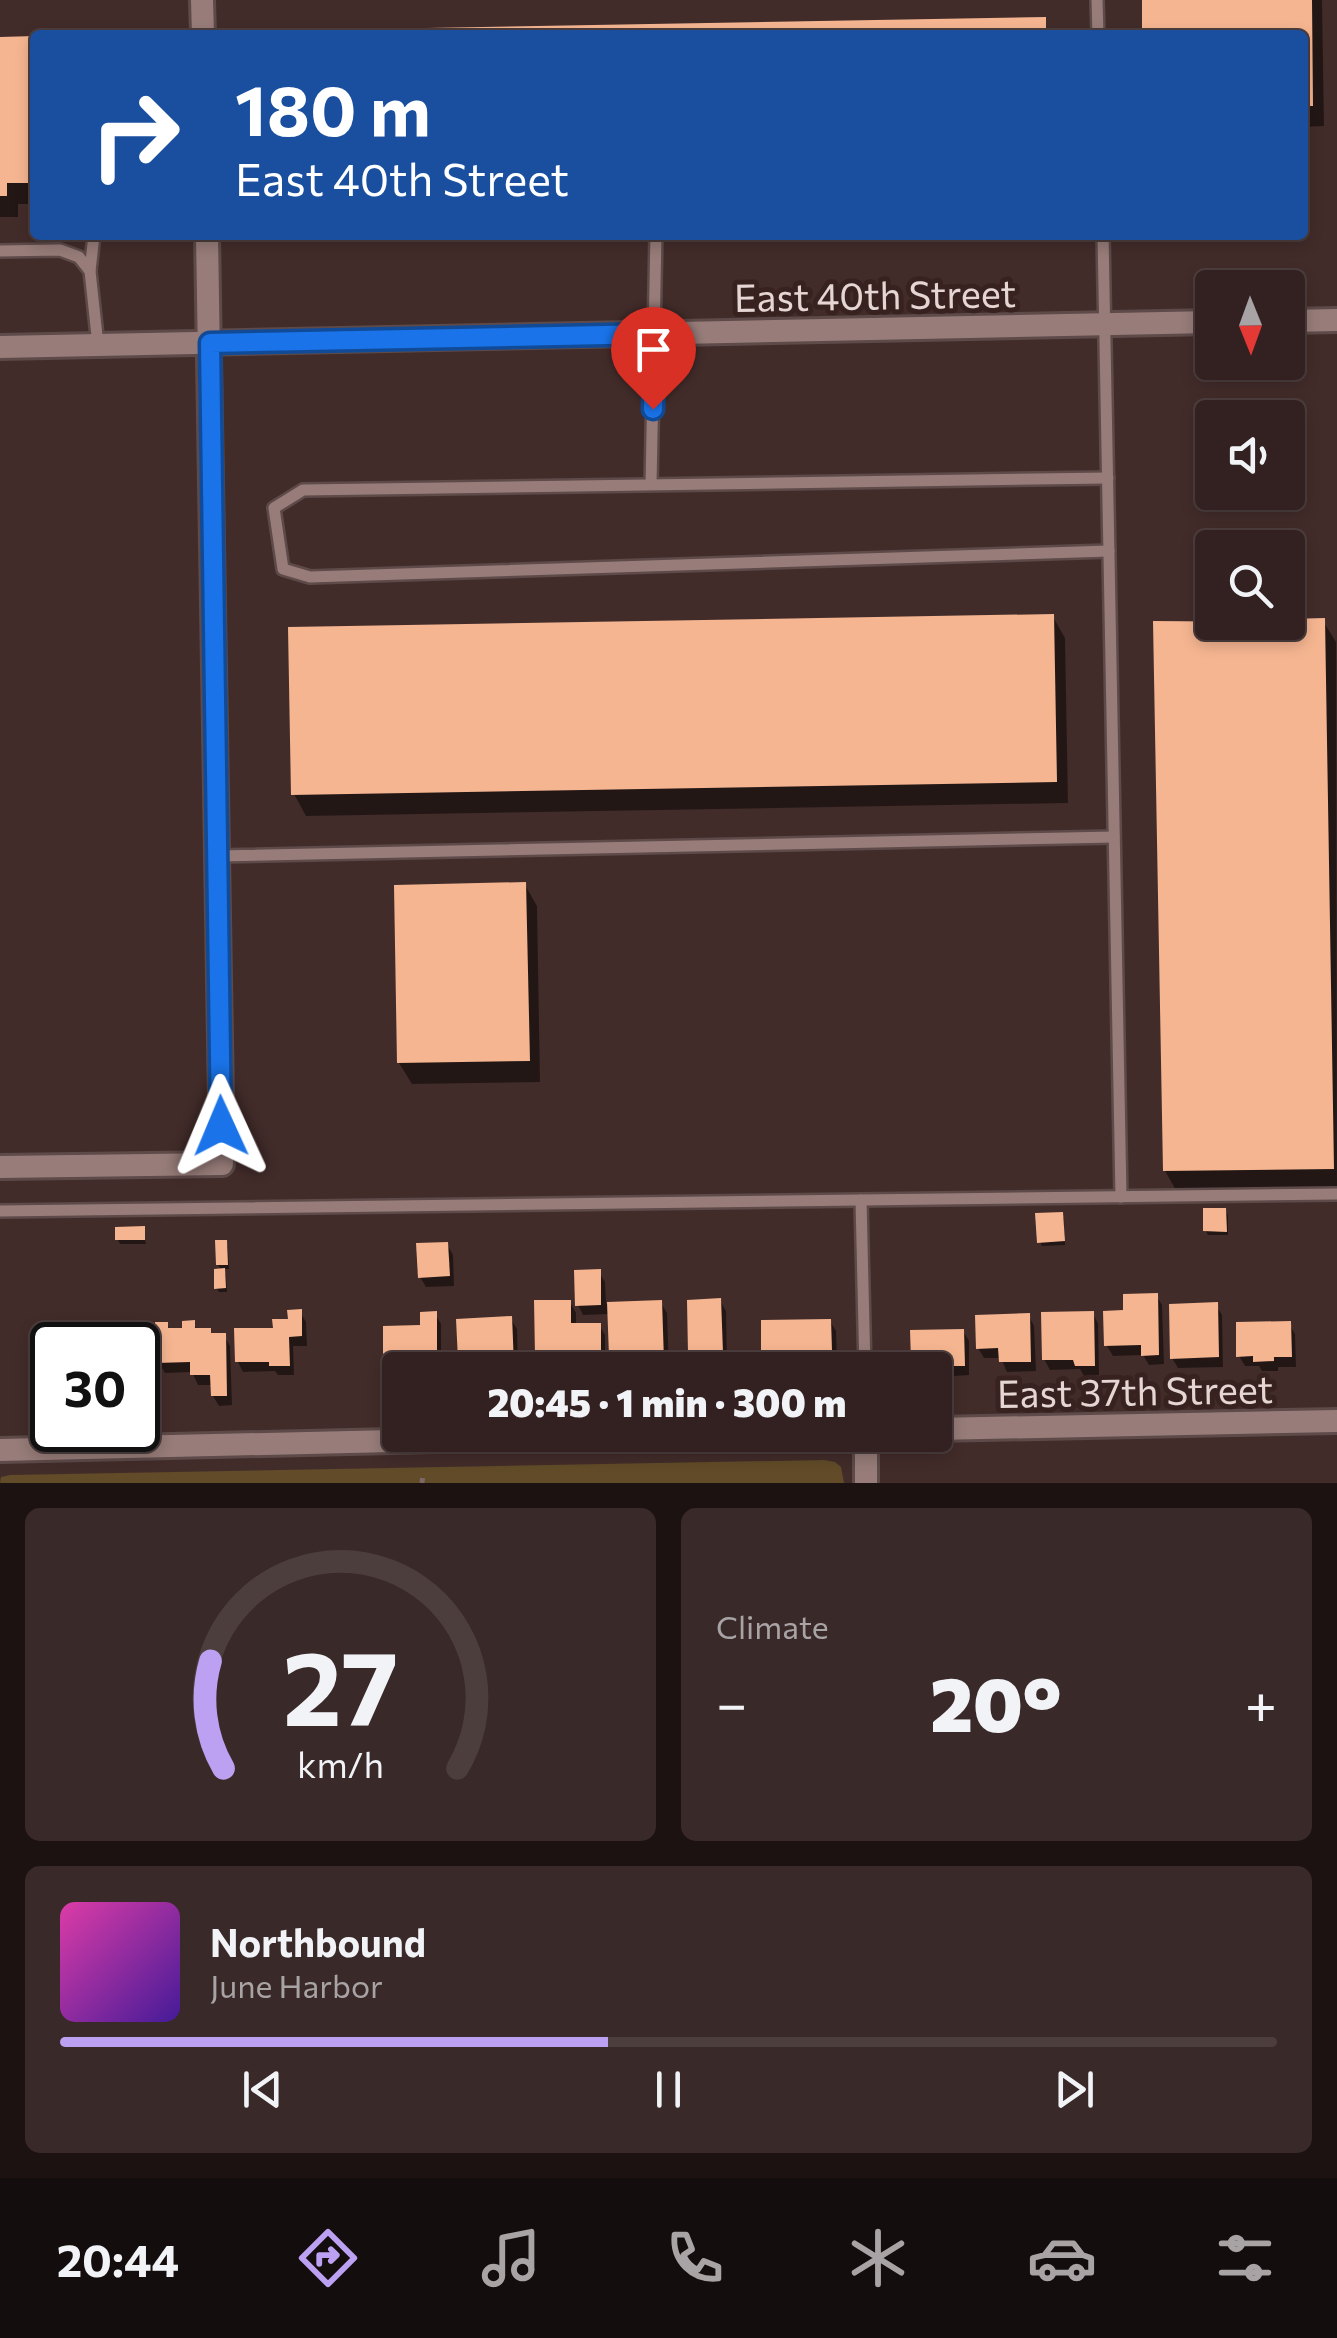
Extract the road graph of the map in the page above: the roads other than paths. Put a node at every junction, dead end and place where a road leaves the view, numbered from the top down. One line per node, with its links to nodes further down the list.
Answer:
1 (202, 0): 3 (street)
2 (1097, 0): 4 (lane)
3 (203, 30)
4 (1098, 30)
5 (93, 240): 10 (lane)
6 (208, 240): 16 (street)
7 (656, 240): 15 (lane)
8 (1103, 240): 14 (lane)
9 (0, 251): 10 (lane)
10 (90, 271): 17 (lane)
11 (1337, 320): 12 (street)
12 (1305, 321)
13 (1195, 322): 14 (street, East 40th Street)
14 (1105, 324): 15 (street, East 40th Street); 19 (lane)
15 (655, 334): 16 (street, East 40th Street); 20 (lane)
16 (210, 343): 17 (street, East 40th Street); 23 (street)
17 (98, 345): 18 (street, East 40th Street)
18 (0, 347)
19 (1108, 478): 20 (lane); 21 (lane)
20 (651, 484): 21 (lane)
21 (1109, 551): 22 (lane)
22 (1114, 837): 23 (lane); 26 (lane)
23 (217, 856): 24 (street)
24 (0, 1167)
25 (1337, 1194): 26 (lane)
26 (1120, 1197): 27 (lane)
27 (861, 1200): 28 (lane); 29 (lane)
28 (0, 1211)
29 (864, 1352)
30 (1337, 1421): 31 (street, East 37th Street)
31 (952, 1429)
32 (382, 1441): 33 (street)
33 (0, 1450)
34 (866, 1452): 35 (street)
35 (866, 1483)

